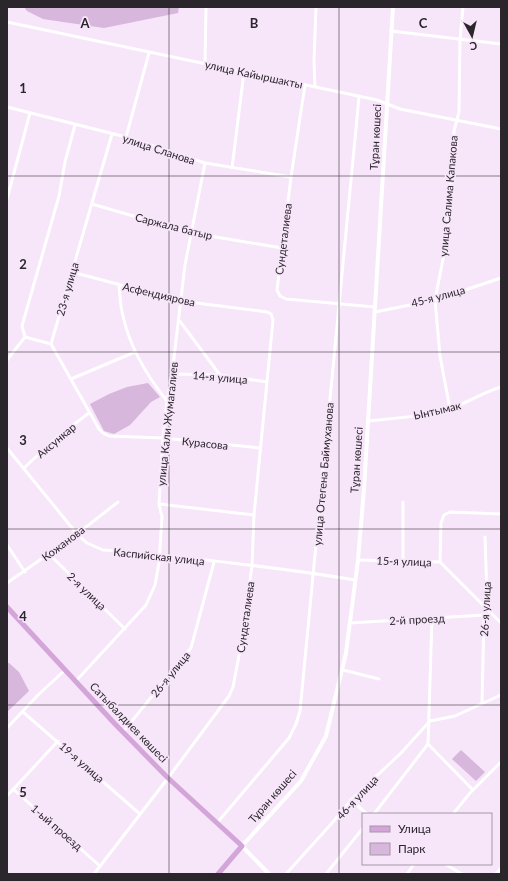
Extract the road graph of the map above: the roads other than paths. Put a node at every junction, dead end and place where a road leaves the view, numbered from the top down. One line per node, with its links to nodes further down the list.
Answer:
1 (206, 7): 11 (street)
2 (312, 7): 3 (street)
3 (316, 7): 14 (street)
4 (393, 7): 7 (street, Тұран көшесі)
5 (463, 7): 8 (street, улица Салима Капакова)
6 (7, 22): 10 (street, улица Кайыршакты)
7 (391, 30): 8 (street); 16 (street, Тұран көшесі)
8 (460, 40): 9 (street); 19 (street, улица Салима Капакова)
9 (501, 44)
10 (149, 53): 11 (street, улица Кайыршакты); 23 (street)
11 (205, 64): 12 (street, улица Кайыршакты)
12 (244, 72): 13 (street, улица Кайыршакты); 25 (street)
13 (305, 85): 14 (street, улица Кайыршакты); 26 (street, Сундеталиева)
14 (315, 87): 15 (street, улица Кайыршакты)
15 (358, 96): 16 (street, улица Кайыршакты); 36 (street, улица Отегена Баймуханова)
16 (387, 105): 19 (street, улица Кайыршакты); 37 (street, Тұран көшесі)
17 (7, 107): 18 (street, улица Сланова)
18 (30, 113): 20 (street, улица Сланова); 27 (street)
19 (456, 120): 21 (street, улица Кайыршакты); 34 (street, улица Салима Капакова)
20 (75, 125): 22 (street, улица Сланова); 40 (street)
21 (501, 129)
22 (112, 134): 23 (street, улица Сланова); 28 (street, 23-я улица)
23 (126, 137): 24 (street, улица Сланова)
24 (205, 163): 25 (street, улица Сланова); 29 (street, улица Кали Жумагалиев)
25 (232, 168): 26 (street, улица Сланова)
26 (291, 177): 30 (street, Сундеталиева)
27 (7, 199)
28 (92, 204): 29 (street, Саржала батыр); 31 (street, 23-я улица)
29 (192, 233): 30 (street, Саржала батыр); 35 (street, улица Кали Жумагалиев)
30 (282, 248): 36 (street, Сундеталиева)
31 (72, 272): 33 (street, Асфендиярова); 41 (street, 23-я улица)
32 (501, 278): 34 (street, 45-я улица)
33 (119, 285): 35 (street, Асфендиярова); 42 (street)
34 (435, 300): 37 (street, 45-я улица); 50 (street, улица Салима Капакова)
35 (181, 301): 38 (street, Асфендиярова); 39 (street, улица Кали Жумагалиев)
36 (338, 304): 37 (street, Сундеталиева); 73 (street, улица Отегена Баймуханова)
37 (375, 309): 52 (street, Тұран көшесі)
38 (271, 314): 47 (street, Сундеталиева)
39 (179, 320): 44 (street, улица Кали Жумагалиев); 45 (street)
40 (25, 337): 41 (street); 43 (street)
41 (51, 344): 46 (street)
42 (135, 352): 46 (street); 49 (street)
43 (7, 360)
44 (172, 374): 45 (street, 14-я улица); 49 (street, улица Кали Жумагалиев)
45 (220, 375): 47 (street, 14-я улица)
46 (70, 379): 51 (street)
47 (267, 382): 55 (street, Сундеталиева)
48 (501, 387): 50 (street, Ынтымак)
49 (167, 402): 53 (street, улица Кали Жумагалиев)
50 (450, 409): 52 (street, Ынтымак)
51 (89, 412): 53 (street, Курасова); 56 (street, Аксункар)
52 (369, 420): 67 (street, Тұран көшесі)
53 (163, 438): 55 (street, Курасова); 59 (street, улица Кали Жумагалиев)
54 (7, 448): 56 (street, Каспийская улица)
55 (260, 448): 61 (street, Сундеталиева)
56 (24, 468): 62 (street, Каспийская улица)
57 (118, 502): 62 (street, Кожанова)
58 (403, 502): 68 (street)
59 (159, 504): 61 (street); 66 (street, улица Кали Жумагалиев)
60 (501, 514): 70 (street, 15-я улица)
61 (254, 515): 71 (street, Сундеталиева)
62 (77, 534): 65 (street, Кожанова); 66 (street, Каспийская улица)
63 (485, 537): 77 (street, 26-я улица)
64 (7, 545): 72 (street)
65 (49, 554): 72 (street, Кожанова); 82 (street, 2-я улица)
66 (159, 555): 69 (street, Каспийская улица); 82 (street, улица Кали Жумагалиев)
67 (358, 560): 68 (street, 15-я улица); 74 (street, Тұран көшесі)
68 (403, 560): 70 (street, 15-я улица)
69 (214, 562): 71 (street, Каспийская улица); 92 (street, 26-я улица)
70 (440, 562): 77 (street)
71 (252, 566): 73 (street, Каспийская улица); 96 (street, Сундеталиева)
72 (25, 572): 75 (street, Кожанова)
73 (314, 573): 74 (street, Каспийская улица); 105 (street, улица Отегена Баймуханова)
74 (355, 580): 80 (street, Тұран көшесі)
75 (7, 584)
76 (7, 607): 83 (main road, Сатыбалдиев көшесі)
77 (486, 608): 78 (street, 26-я улица); 81 (street)
78 (484, 615): 79 (street, 2-й проезд); 88 (street, 26-я улица)
79 (432, 618): 80 (street, 2-й проезд); 90 (street)
80 (350, 623): 84 (street, Тұран көшесі)
81 (501, 623)
82 (125, 629): 86 (street, улица Кали Жумагалиев)
83 (65, 670): 86 (main road, Сатыбалдиев көшесі); 89 (street)
84 (342, 670): 85 (street); 107 (street, Тұран көшесі)
85 (379, 679)
86 (76, 682): 92 (main road, Сатыбалдиев көшесі)
87 (501, 695): 88 (street)
88 (482, 704): 90 (street)
89 (23, 712): 91 (street); 93 (street, 19-я улица)
90 (430, 721): 94 (street); 100 (street, 46-я улица)
91 (7, 728)
92 (123, 732): 96 (main road, Сатыбалдиев көшесі)
93 (58, 741): 97 (street); 104 (street, 19-я улица)
94 (428, 744): 98 (street); 102 (street, 46-я улица)
95 (501, 762): 98 (street)
96 (168, 778): 104 (street, Сундеталиева); 105 (main road, Сатыбалдиев көшесі)
97 (13, 788): 99 (street); 110 (street, 1-ый проезд)
98 (473, 790): 103 (street)
99 (7, 796)
100 (351, 800): 101 (street); 115 (street, 46-я улица)
101 (366, 813)
102 (375, 813)
103 (454, 813)
104 (140, 814): 110 (street, Сундеталиева)
105 (217, 823): 107 (main road, Сатыбалдиев көшесі)
106 (362, 829): 116 (street)
107 (242, 846): 113 (main road, Тұран көшесі); 114 (street)
108 (413, 865): 117 (street)
109 (447, 865): 118 (street)
110 (100, 866): 112 (street, Сундеталиева)
111 (501, 868): 119 (street)
112 (94, 874)
113 (218, 874)
114 (269, 874)
115 (286, 874)
116 (326, 874)
117 (407, 874)
118 (462, 874)
119 (496, 874)

